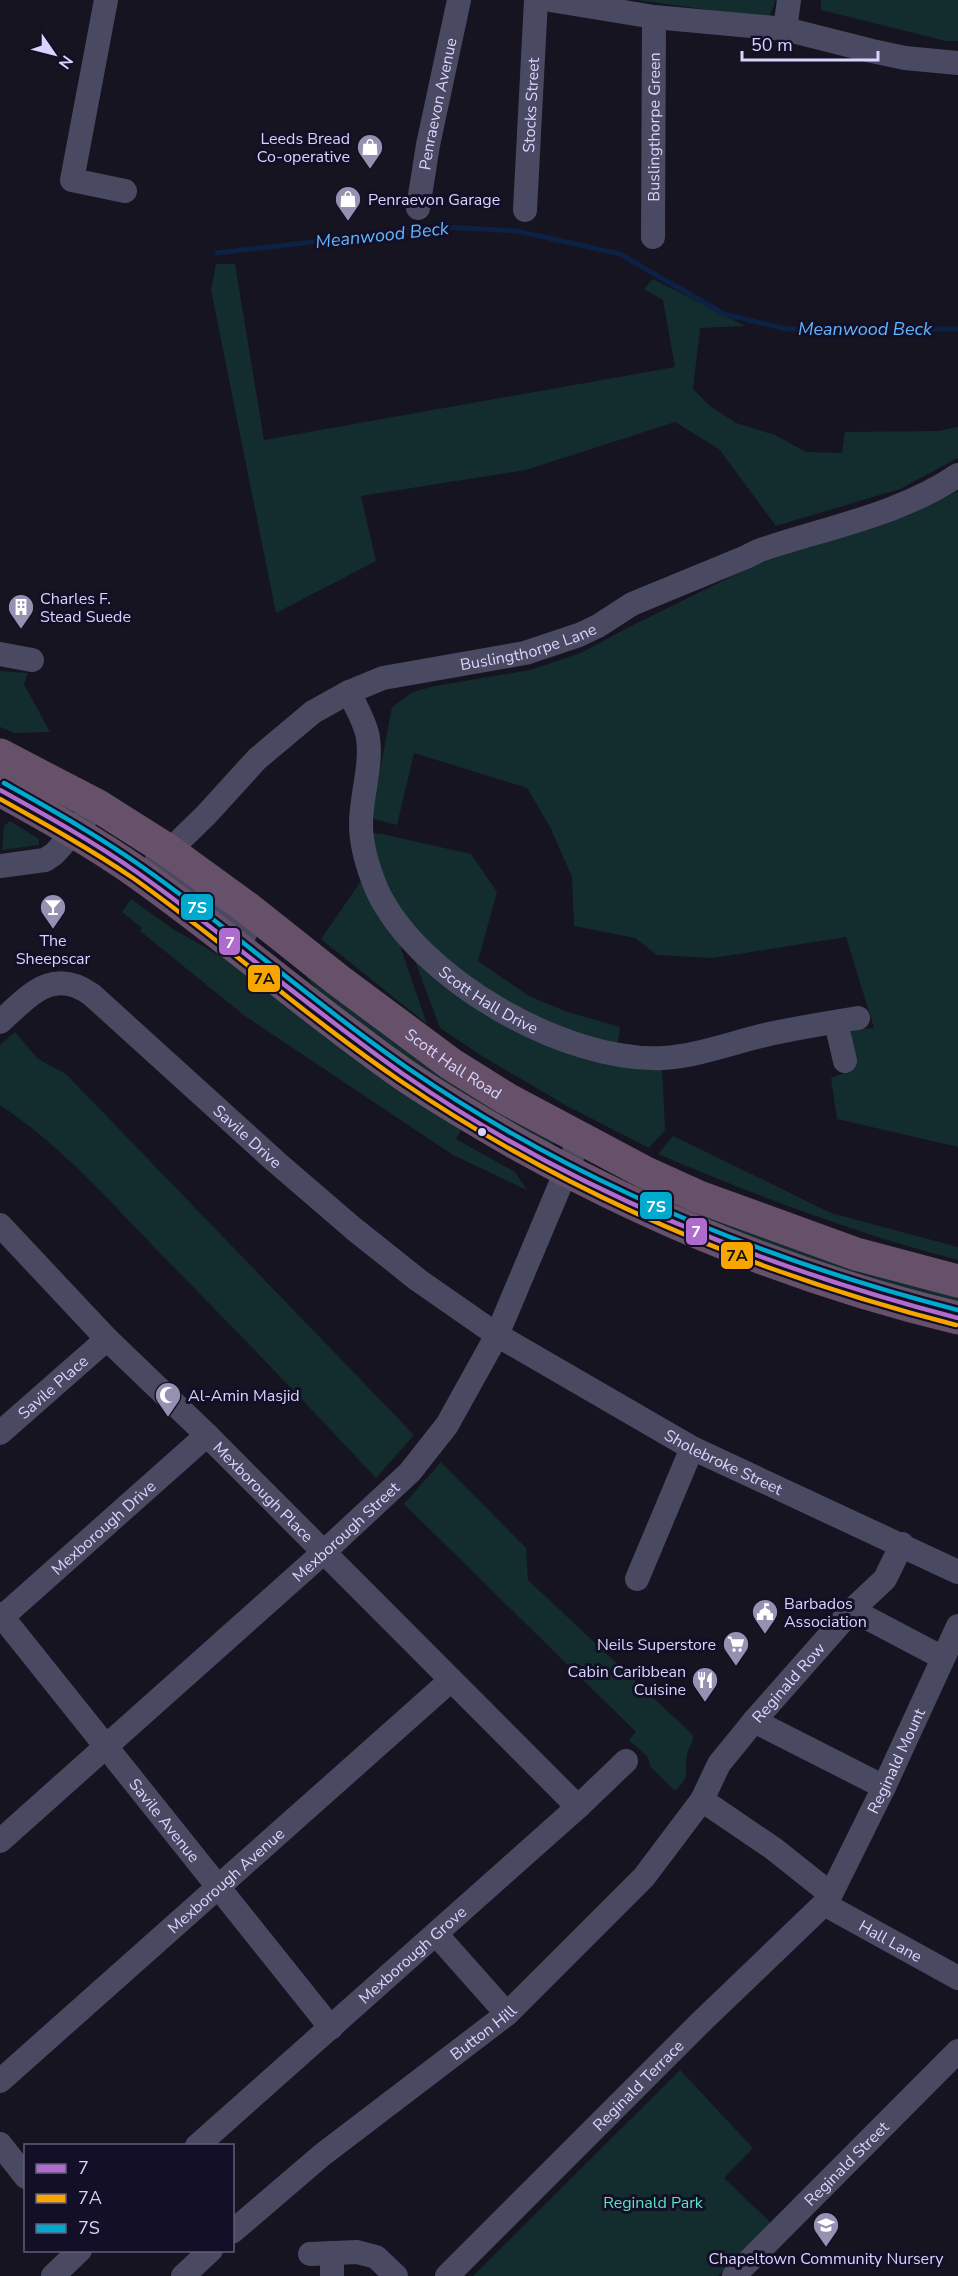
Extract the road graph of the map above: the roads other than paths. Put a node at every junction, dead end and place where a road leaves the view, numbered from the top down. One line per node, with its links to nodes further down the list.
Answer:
1 (106, 0): 9 (street)
2 (459, 0): 10 (street, Penraevon Avenue)
3 (536, 0): 11 (street, Stocks Street)
4 (550, 0): 6 (street)
5 (789, 0): 7 (street)
6 (654, 17): 7 (street); 12 (street, Buslingthorpe Green)
7 (785, 29): 8 (street)
8 (958, 63)
9 (125, 192)
10 (418, 208)
11 (525, 210)
12 (653, 237)
13 (958, 475): 16 (street, Buslingthorpe Lane)
14 (0, 654): 15 (street)
15 (32, 660)
16 (349, 692): 21 (street, Buslingthorpe Lane); 26 (street, Scott Hall Drive)
17 (0, 755): 19 (highway, Scott Hall Road)
18 (0, 790): 20 (highway, Scott Hall Road)
19 (98, 806): 20 (street); 21 (highway, Scott Hall Road)
20 (73, 833): 22 (street); 23 (highway, Scott Hall Road)
21 (169, 851): 23 (street, Buslingthorpe Lane); 24 (street, Scott Hall Road); 27 (highway, Scott Hall Road)
22 (0, 866)
23 (137, 873): 24 (highway, Scott Hall Road)
24 (310, 1006): 28 (highway, Scott Hall Road)
25 (0, 1022): 32 (street, Savile Drive)
26 (845, 1061)
27 (580, 1138): 28 (street, Mexborough Street); 30 (highway, Scott Hall Road)
28 (566, 1171): 31 (highway, Scott Hall Road); 32 (street, Mexborough Street)
29 (0, 1225): 33 (street, Mexborough Place)
30 (958, 1281)
31 (958, 1318)
32 (497, 1335): 36 (street, Sholebroke Street); 38 (street, Mexborough Street)
33 (107, 1339): 34 (street, Savile Place); 35 (street, Mexborough Place)
34 (0, 1433)
35 (207, 1435): 38 (street, Mexborough Place); 42 (street, Mexborough Drive)
36 (692, 1448): 37 (street, Sholebroke Street); 40 (street)
37 (903, 1544): 39 (street, Sholebroke Street); 41 (street, Reginald Row)
38 (324, 1552): 45 (street, Mexborough Place); 47 (street, Mexborough Street)
39 (958, 1572)
40 (638, 1579)
41 (852, 1610): 44 (street); 46 (street, Reginald Row)
42 (1, 1617): 47 (street, Savile Avenue)
43 (958, 1626): 44 (street, Reginald Mount)
44 (943, 1659): 49 (street, Reginald Mount)
45 (451, 1680): 51 (street, Mexborough Place); 53 (street, Mexborough Avenue)
46 (754, 1721): 49 (street); 50 (street, Reginald Row)
47 (106, 1745): 52 (street, Mexborough Street); 53 (street, Savile Avenue)
48 (626, 1761): 51 (street, Mexborough Grove)
49 (884, 1787): 54 (street, Reginald Mount)
50 (702, 1800): 54 (street, Hall Lane); 57 (street, Button Hill)
51 (578, 1807): 55 (street, Mexborough Grove)
52 (0, 1841)
53 (217, 1886): 58 (street, Savile Avenue); 60 (street, Mexborough Avenue)
54 (826, 1895): 56 (street, Hall Lane); 69 (street, Reginald Terrace)
55 (436, 1934): 57 (street); 58 (street, Mexborough Grove)
56 (958, 1978)
57 (507, 2014): 64 (street, Button Hill)
58 (331, 2028): 62 (street, Mexborough Grove)
59 (958, 2051): 70 (street, Reginald Street)
60 (0, 2081)
61 (0, 2144): 63 (street)
62 (198, 2144)
63 (24, 2174)
64 (234, 2230)
65 (78, 2252): 67 (street)
66 (325, 2261): 68 (street)
67 (53, 2276)
68 (396, 2276)
69 (447, 2276)
70 (734, 2276)

